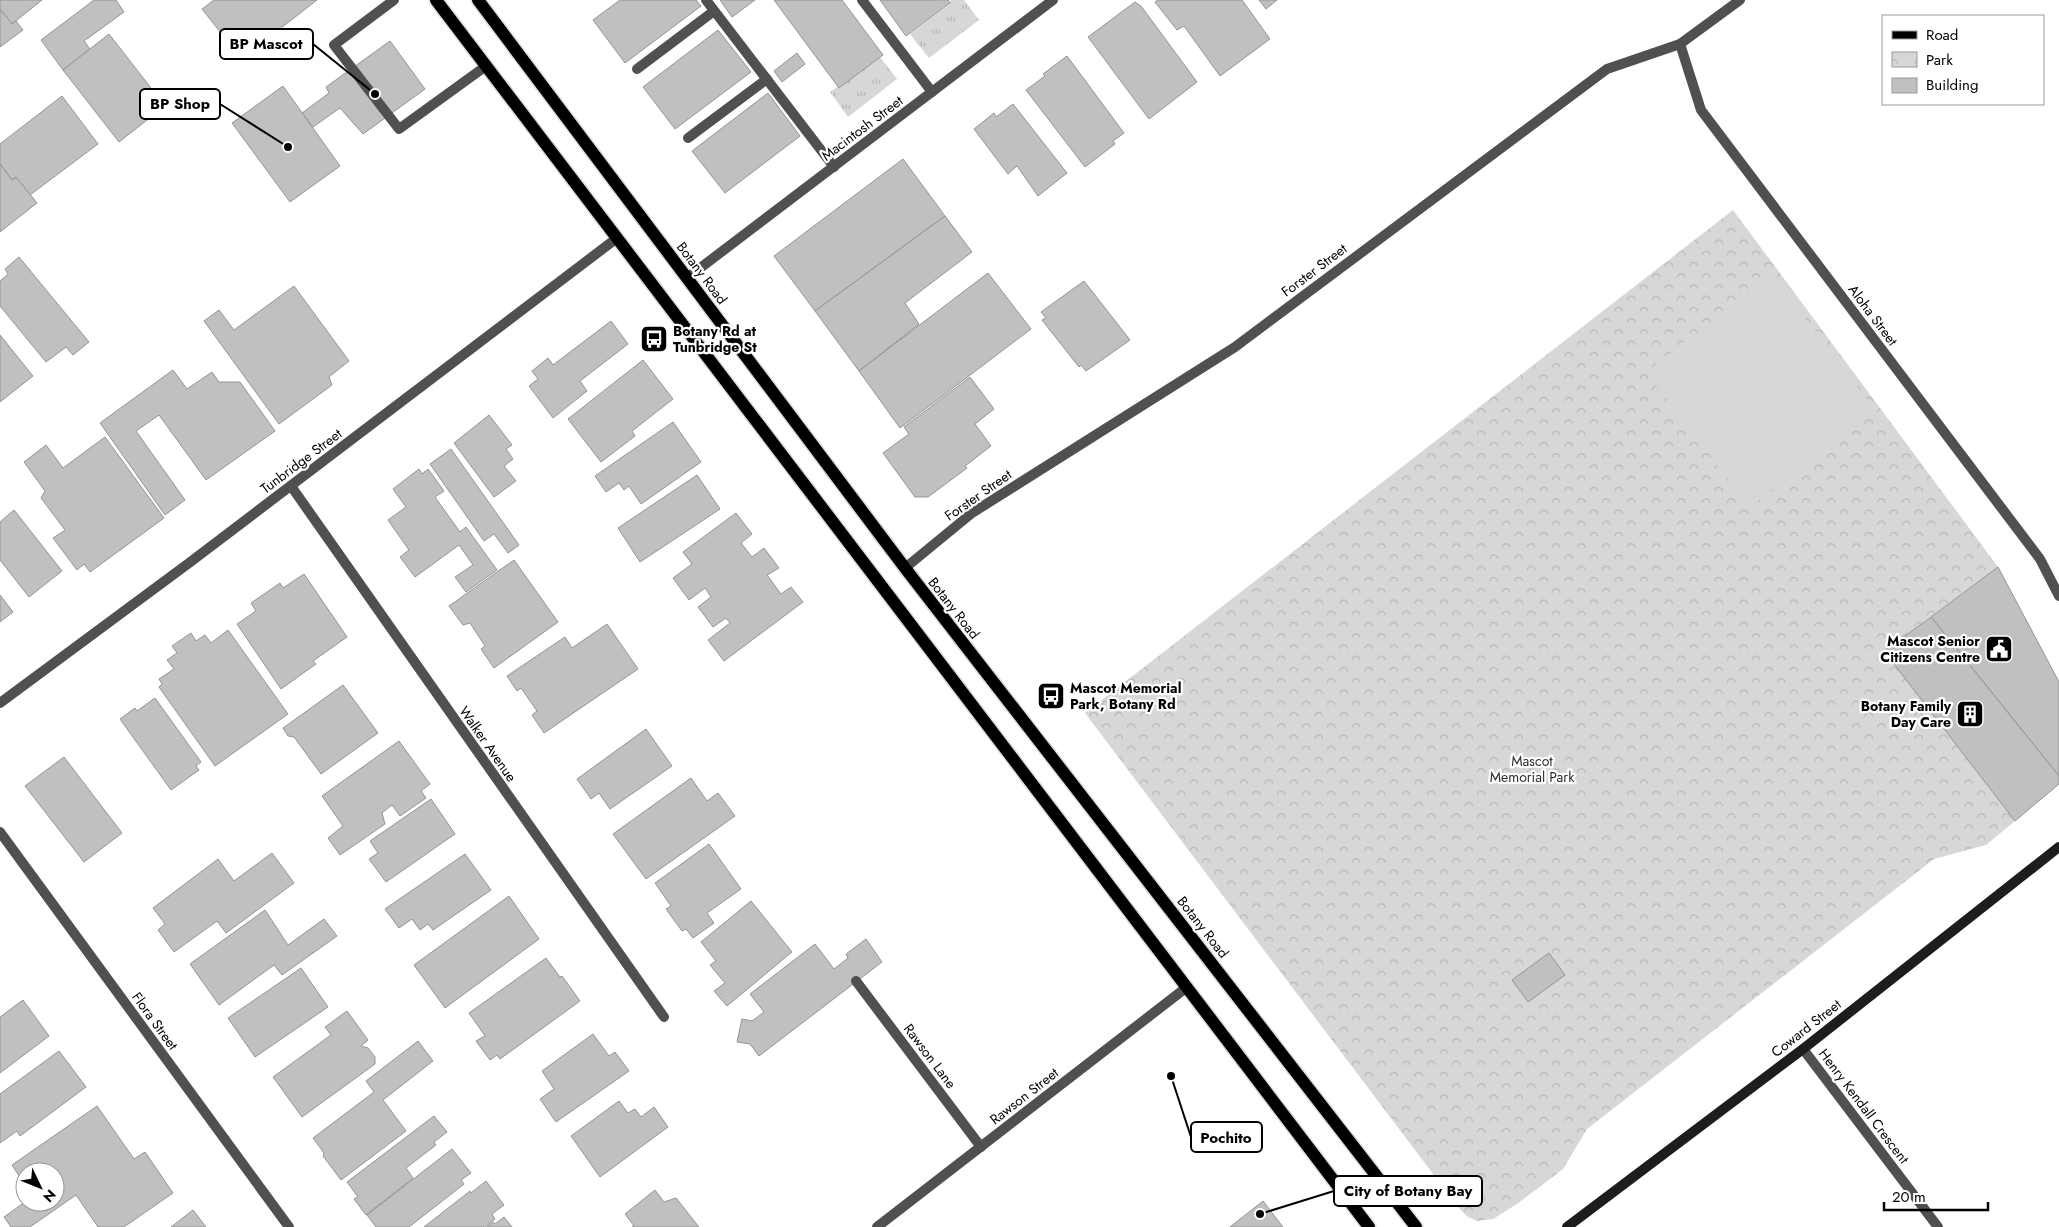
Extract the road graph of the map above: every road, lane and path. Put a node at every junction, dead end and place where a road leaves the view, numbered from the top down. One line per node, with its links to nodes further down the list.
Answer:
1 (394, 0): 10 (street)
2 (436, 0): 10 (main road)
3 (478, 0): 17 (main road, Botany Road)
4 (706, 0): 8 (street)
5 (862, 0): 13 (street)
6 (1053, 0): 13 (street, Macintosh Street)
7 (1740, 0): 9 (street, Forster Street)
8 (714, 11): 11 (street); 12 (street)
9 (1680, 44): 19 (street, Forster Street); 20 (street, Aloha Street)
10 (486, 66): 16 (main road)
11 (637, 69)
12 (767, 79): 14 (street); 15 (street)
13 (932, 92): 15 (street, Macintosh Street)
14 (688, 138)
15 (834, 166): 17 (street, Macintosh Street)
16 (617, 238): 18 (street, Tunbridge Street); 25 (main road)
17 (687, 278): 19 (main road, Botany Road)
18 (291, 486): 21 (street, Tunbridge Street); 26 (street, Walker Avenue)
19 (905, 568): 32 (main road, Botany Road)
20 (2059, 596)
21 (0, 703)
22 (0, 832): 29 (street, Flora Street)
23 (2059, 847): 27 (street, Coward Street)
24 (856, 981): 28 (street, Rawson Lane)
25 (1186, 987): 28 (street, Rawson Street); 31 (main road)
26 (664, 1017)
27 (1804, 1049): 33 (street, Coward Street); 34 (street, Henry Kendall Crescent)
28 (981, 1147): 30 (street, Rawson Street)
29 (289, 1227)
30 (878, 1227)
31 (1369, 1227)
32 (1416, 1227)
33 (1567, 1227)
34 (1938, 1227)

